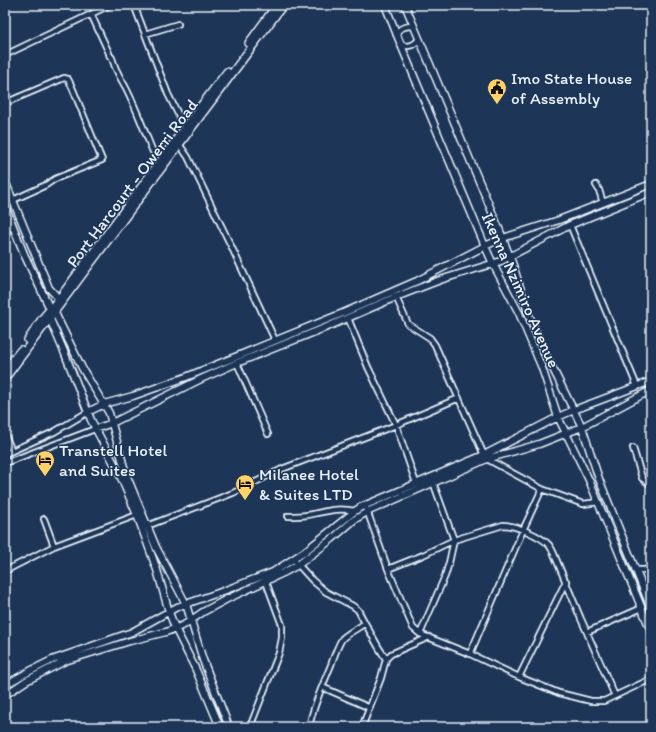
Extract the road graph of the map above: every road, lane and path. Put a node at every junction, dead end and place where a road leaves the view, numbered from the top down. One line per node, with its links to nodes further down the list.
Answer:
1 (110, 5): 7 (street)
2 (134, 5): 10 (street)
3 (277, 5): 16 (main road, Port Harcourt - Owerri Road)
4 (283, 5): 17 (main road, Port Harcourt - Owerri Road)
5 (385, 5): 11 (street, Ikenna Nzimiro Avenue)
6 (404, 5): 9 (street, Ikenna Nzimiro Avenue)
7 (92, 14): 14 (street); 18 (street)
8 (178, 24): 10 (street)
9 (413, 26): 11 (street); 12 (street, Ikenna Nzimiro Avenue)
10 (145, 34): 16 (street)
11 (396, 34): 13 (street, Ikenna Nzimiro Avenue)
12 (419, 39): 13 (street); 29 (street, Ikenna Nzimiro Avenue)
13 (401, 45): 30 (street, Ikenna Nzimiro Avenue)
14 (5, 55)
15 (5, 103): 23 (street)
16 (185, 128): 34 (main road, Port Harcourt - Owerri Road)
17 (179, 144): 35 (main road, Port Harcourt - Owerri Road); 37 (street)
18 (153, 152)
19 (5, 181): 23 (street)
20 (651, 184): 24 (street)
21 (596, 185): 24 (street)
22 (651, 192): 26 (street)
23 (13, 200): 34 (street)
24 (604, 203): 29 (street)
25 (5, 206): 27 (street)
26 (570, 225): 31 (street); 42 (street)
27 (13, 227): 28 (street); 35 (street)
28 (5, 230)
29 (503, 238): 30 (street); 31 (street, Ikenna Nzimiro Avenue)
30 (485, 246): 32 (street, Ikenna Nzimiro Avenue); 37 (street)
31 (510, 256): 32 (street); 46 (street, Ikenna Nzimiro Avenue)
32 (493, 264): 33 (street); 48 (street, Ikenna Nzimiro Avenue)
33 (396, 297): 36 (street); 44 (street)
34 (59, 299): 35 (main road, Port Harcourt - Owerri Road)
35 (52, 314): 39 (main road, Port Harcourt - Owerri Road); 40 (main road, Port Harcourt - Owerri Road); 45 (street); 47 (street)
36 (348, 318): 38 (street); 50 (street)
37 (275, 340): 45 (street)
38 (237, 363): 49 (street); 53 (street)
39 (5, 370)
40 (5, 378)
41 (651, 381): 42 (street)
42 (637, 386): 46 (street)
43 (651, 390): 51 (street)
44 (458, 398): 50 (street); 59 (street)
45 (104, 404): 47 (street); 49 (street)
46 (574, 410): 48 (street); 51 (street, Ikenna Nzimiro Avenue)
47 (88, 412): 52 (street); 57 (street)
48 (558, 417): 54 (street, Ikenna Nzimiro Avenue); 59 (street)
49 (112, 423): 52 (street); 71 (street)
50 (396, 425): 62 (street); 71 (street)
51 (582, 427): 54 (street); 79 (street, Ikenna Nzimiro Avenue)
52 (95, 429): 60 (street); 68 (street)
53 (268, 434)
54 (566, 434): 59 (street); 65 (street, Ikenna Nzimiro Avenue)
55 (5, 435): 57 (street)
56 (633, 448): 63 (street)
57 (12, 451): 58 (street)
58 (5, 454)
59 (486, 457): 61 (street); 62 (street); 64 (street)
60 (5, 463)
61 (433, 482): 66 (street); 73 (street)
62 (416, 483): 66 (street)
63 (651, 485)
64 (542, 488): 65 (street); 72 (street)
65 (599, 502): 86 (street, Ikenna Nzimiro Avenue)
66 (366, 509): 67 (street); 76 (street); 78 (street)
67 (354, 511): 69 (street); 75 (street)
68 (137, 515): 74 (street); 88 (street)
69 (288, 516)
70 (44, 519): 74 (street)
71 (146, 526): 85 (street)
72 (523, 530): 73 (street); 83 (street); 96 (street)
73 (454, 540): 78 (street); 94 (street)
74 (54, 546): 80 (street)
75 (293, 559): 76 (street); 81 (street)
76 (298, 564): 81 (street); 90 (street)
77 (651, 568): 79 (street)
78 (388, 569): 94 (street)
79 (635, 570): 84 (street, Ikenna Nzimiro Avenue)
80 (5, 571)
81 (265, 578): 85 (street); 89 (street); 107 (street)
82 (651, 579): 84 (street)
83 (566, 581): 93 (street); 98 (street)
84 (645, 592): 87 (street, Ikenna Nzimiro Avenue)
85 (186, 604): 88 (street); 89 (street)
86 (642, 608): 92 (street, Ikenna Nzimiro Avenue); 93 (street)
87 (651, 608)
88 (169, 612): 91 (street); 100 (street)
89 (191, 620): 91 (street); 106 (street)
90 (365, 623): 97 (street); 101 (street)
91 (175, 628): 102 (street); 105 (street)
92 (651, 631)
93 (587, 632): 103 (street)
94 (420, 634): 95 (street)
95 (429, 637): 96 (street); 97 (street)
96 (470, 654): 98 (street)
97 (386, 659): 104 (street)
98 (519, 677): 103 (street)
99 (651, 679): 103 (street)
100 (5, 685)
101 (322, 687): 104 (street); 108 (street)
102 (5, 695)
103 (615, 696)
104 (370, 708): 109 (street)
105 (220, 727)
106 (229, 727)
107 (250, 727)
108 (309, 727)
109 (362, 727)

